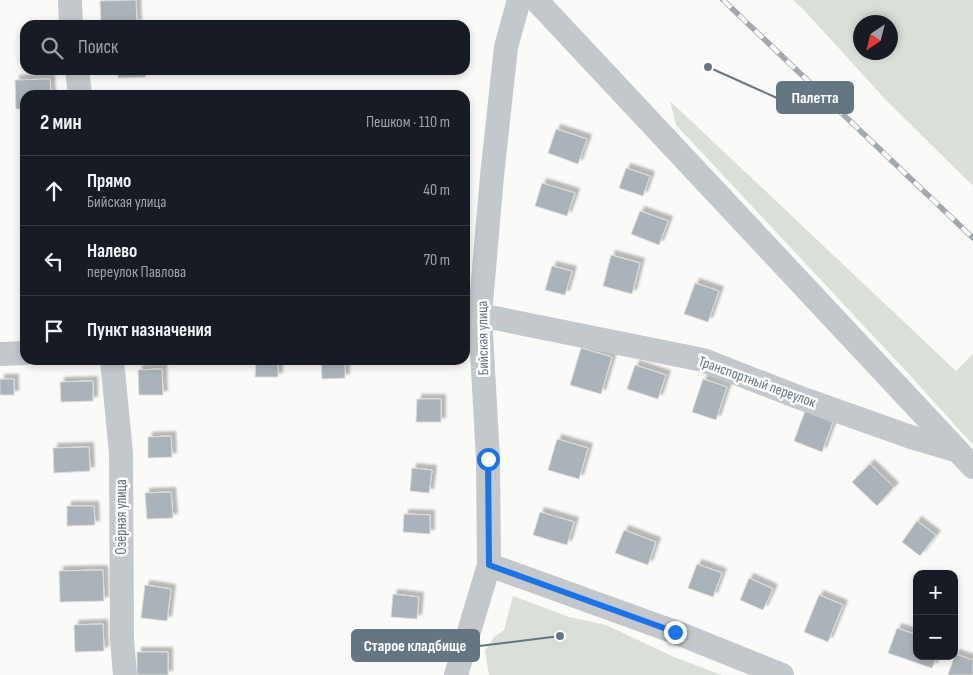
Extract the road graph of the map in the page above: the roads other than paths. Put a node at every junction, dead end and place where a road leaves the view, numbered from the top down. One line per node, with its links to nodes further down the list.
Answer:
1 (70, 0): 4 (street)
2 (520, 0): 7 (street, Бийская улица)
3 (536, 0): 11 (street)
4 (71, 20)
5 (78, 75): 6 (street)
6 (79, 90)
7 (473, 315): 11 (street, Транспортный переулок); 12 (street, Бийская улица)
8 (20, 353): 9 (street)
9 (0, 354)
10 (112, 365): 13 (street, Озёрная улица)
11 (965, 459)
12 (489, 565): 14 (street, Бийская улица); 15 (street)
13 (125, 675)
14 (456, 675)
15 (782, 675)

